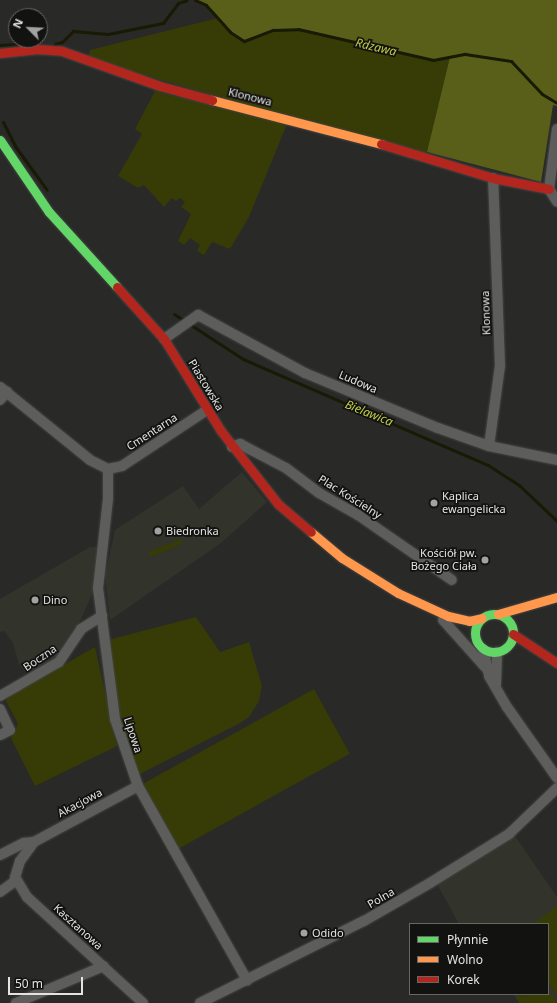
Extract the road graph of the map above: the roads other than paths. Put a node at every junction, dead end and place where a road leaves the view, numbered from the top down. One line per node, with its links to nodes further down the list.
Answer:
1 (0, 52): 4 (main road, Klonowa)
2 (557, 128): 5 (street)
3 (0, 140): 7 (main road, Piastowska)
4 (494, 178): 5 (main road, Klonowa); 11 (street, Klonowa)
5 (549, 189): 6 (street)
6 (557, 202)
7 (164, 339): 10 (main road, Piastowska); 11 (street, Ludowa)
8 (4, 390): 9 (street); 14 (street)
9 (0, 400)
10 (207, 410): 12 (main road, Piastowska); 14 (street, Cmentarna)
11 (489, 446): 13 (street, Ludowa)
12 (232, 447): 15 (street, Plac Kościelny); 18 (main road, Piastowska)
13 (557, 460)
14 (108, 469): 20 (street, Lipowa)
15 (452, 580)
16 (557, 597): 17 (main road)
17 (529, 606): 19 (main road); 23 (main road)
18 (424, 607): 21 (main road, Piastowska); 22 (main road, Piastowska)
19 (498, 614): 21 (main road); 23 (main road)
20 (102, 616): 31 (street, Boczna); 35 (street, Lipowa)
21 (482, 618): 24 (main road)
22 (443, 620): 24 (main road, Piastowska); 29 (street, Piastowska)
23 (513, 632): 26 (main road); 27 (main road)
24 (475, 637): 25 (main road)
25 (483, 649): 26 (main road); 29 (street)
26 (501, 650): 27 (main road); 30 (street)
27 (548, 659): 28 (main road)
28 (557, 663)
29 (485, 667): 30 (street)
30 (496, 688): 34 (street)
31 (0, 696)
32 (0, 709): 33 (street)
33 (0, 735)
34 (557, 778)
35 (138, 786): 37 (street, Akacjowa); 42 (street, Lipowa)
36 (557, 788): 42 (street, Polna)
37 (34, 842): 38 (street, Akacjowa); 39 (street, Akacjowa)
38 (0, 854)
39 (16, 881): 40 (street); 41 (street, Kasztanowa)
40 (0, 892)
41 (104, 966): 43 (street); 44 (street, Kasztanowa)
42 (247, 980): 45 (street, Polna)
43 (16, 1003)
44 (143, 1003)
45 (200, 1003)

